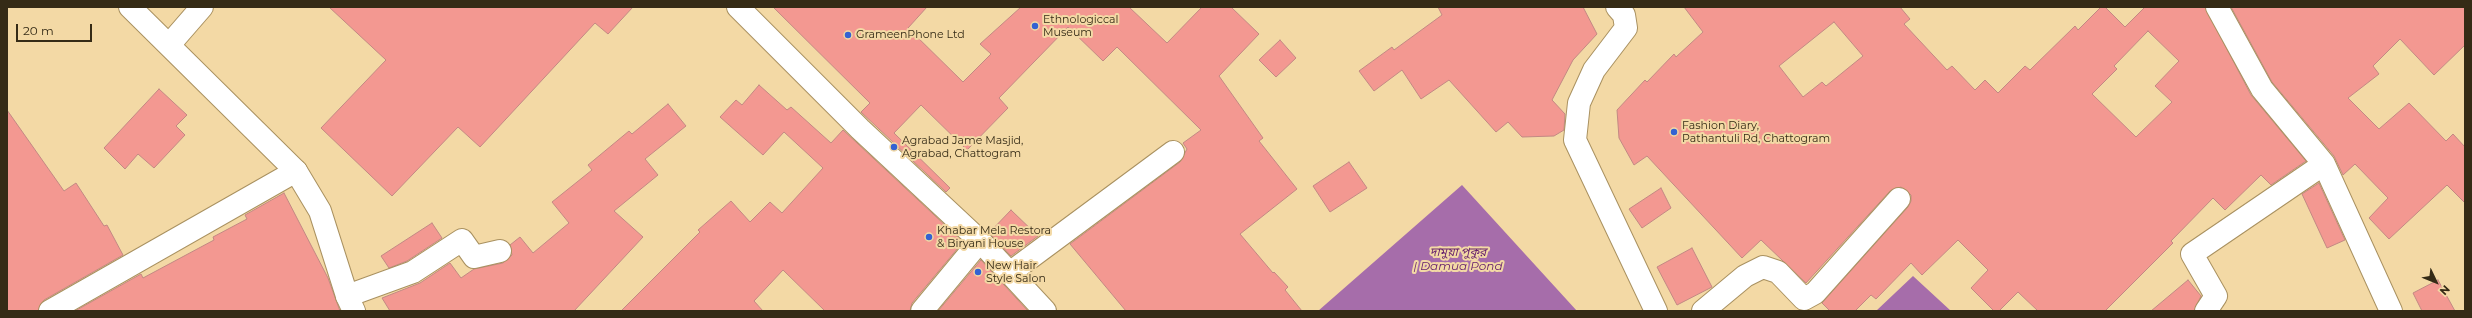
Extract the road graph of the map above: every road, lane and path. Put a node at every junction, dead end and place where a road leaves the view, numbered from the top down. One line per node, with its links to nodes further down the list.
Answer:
1 (130, 7): 6 (street)
2 (202, 7): 6 (street)
3 (738, 7): 11 (street)
4 (1618, 7): 18 (street)
5 (2217, 7): 8 (street)
6 (169, 45): 9 (street)
7 (1173, 152): 13 (street)
8 (2324, 164): 20 (street); 21 (street)
9 (296, 171): 14 (street); 15 (street)
10 (1899, 199): 19 (street)
11 (980, 241): 13 (street); 16 (street)
12 (500, 251): 14 (street)
13 (1011, 272): 17 (street)
14 (350, 303)
15 (50, 311)
16 (922, 311)
17 (1045, 311)
18 (1656, 311)
19 (1703, 311)
20 (2206, 311)
21 (2391, 311)

